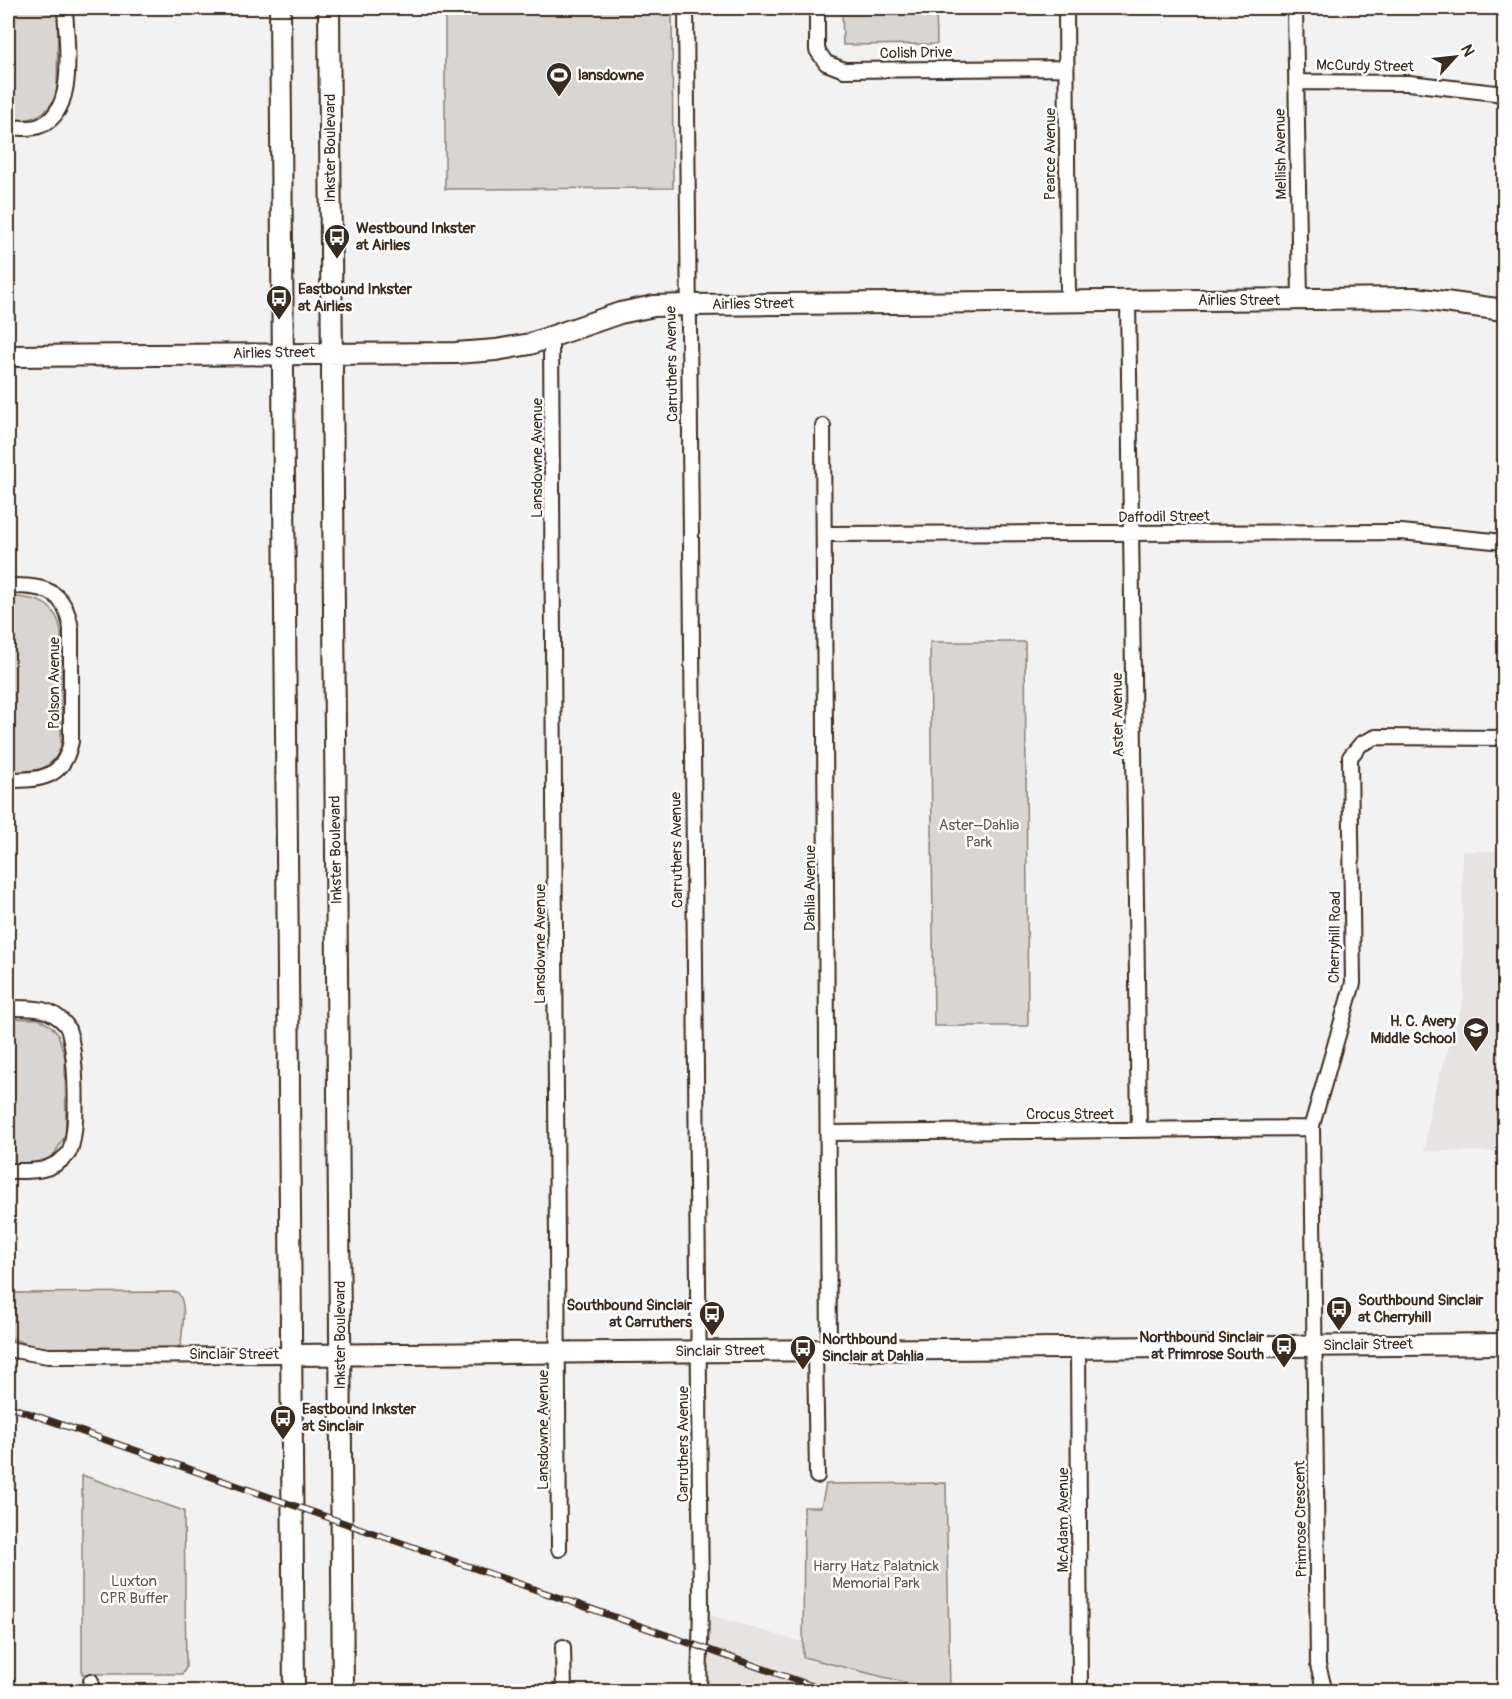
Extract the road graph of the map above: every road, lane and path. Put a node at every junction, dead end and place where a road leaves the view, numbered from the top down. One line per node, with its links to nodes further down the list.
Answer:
1 (65, 8): 11 (street)
2 (280, 8): 19 (main road)
3 (329, 8): 18 (main road, Inkster Boulevard)
4 (686, 8): 15 (street, Carruthers Avenue)
5 (817, 8): 8 (street, Colish Drive)
6 (1066, 8): 8 (street, Pearce Avenue)
7 (1295, 8): 9 (street, Mellish Avenue)
8 (1066, 68): 14 (street, Pearce Avenue)
9 (1296, 82): 10 (street, McCurdy Street); 13 (street, Mellish Avenue)
10 (1504, 94)
11 (8, 128)
12 (1128, 300): 13 (main road, Airlies Street); 14 (main road, Airlies Street); 23 (street, Aster Avenue)
13 (1300, 300): 16 (main road, Airlies Street)
14 (1068, 301): 15 (main road, Airlies Street)
15 (688, 305): 17 (main road, Airlies Street); 38 (street, Carruthers Avenue)
16 (1504, 310)
17 (551, 338): 18 (main road, Airlies Street); 39 (street, Lansdowne Avenue)
18 (331, 352): 19 (main road, Airlies Street); 41 (main road, Inkster Boulevard)
19 (281, 354): 20 (main road, Airlies Street); 40 (main road)
20 (8, 356)
21 (823, 426): 22 (street, Dahlia Avenue)
22 (824, 534): 23 (street, Daffodil Street); 31 (street, Dahlia Avenue)
23 (1132, 534): 24 (street, Daffodil Street); 30 (street, Aster Avenue)
24 (1504, 542)
25 (8, 586): 27 (street, Polson Avenue)
26 (1504, 738): 29 (street, Cherryhill Road)
27 (8, 780)
28 (8, 1008): 32 (street)
29 (1312, 1128): 30 (street, Crocus Street); 34 (street, Cherryhill Road)
30 (1139, 1130): 31 (street, Crocus Street)
31 (828, 1132): 37 (street, Dahlia Avenue)
32 (8, 1171)
33 (1504, 1344): 34 (main road, Sinclair Street)
34 (1315, 1346): 35 (main road, Sinclair Street); 50 (street, Primrose Crescent)
35 (1078, 1348): 37 (main road, Sinclair Street); 49 (street, McAdam Avenue)
36 (8, 1349): 40 (street, Sinclair Street)
37 (822, 1350): 38 (main road, Sinclair Street); 42 (street, Dahlia Avenue)
38 (699, 1352): 39 (main road, Sinclair Street); 48 (street, Carruthers Avenue)
39 (559, 1353): 41 (main road, Sinclair Street); 43 (street, Lansdowne Avenue)
40 (291, 1354): 41 (main road, Sinclair Street); 45 (main road)
41 (340, 1355): 46 (main road, Inkster Boulevard)
42 (817, 1476)
43 (559, 1549)
44 (563, 1647): 47 (street)
45 (294, 1692)
46 (343, 1692)
47 (564, 1692)
48 (699, 1692)
49 (1080, 1692)
50 (1325, 1692)

